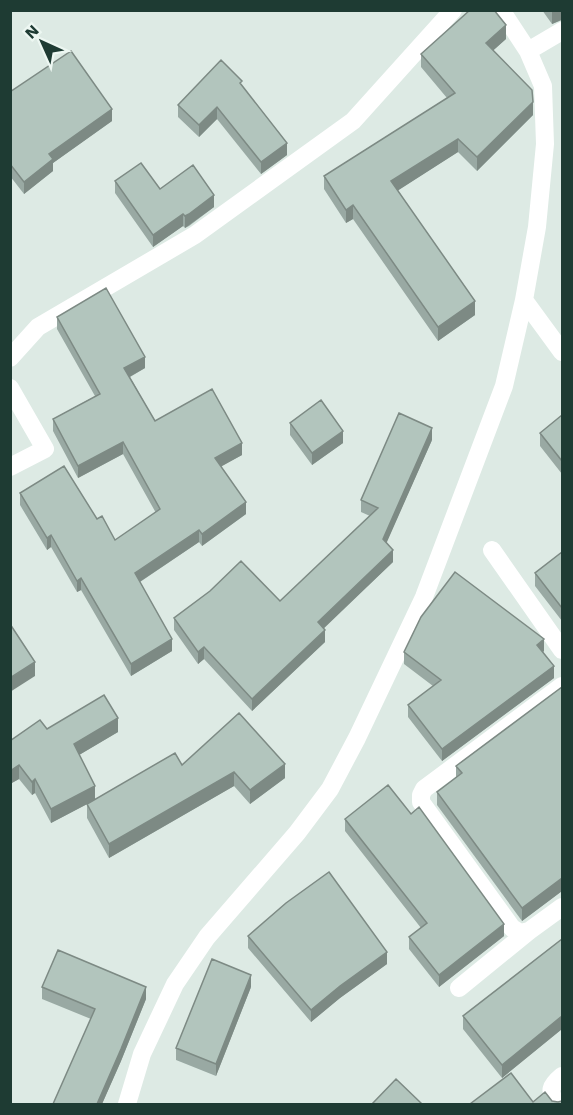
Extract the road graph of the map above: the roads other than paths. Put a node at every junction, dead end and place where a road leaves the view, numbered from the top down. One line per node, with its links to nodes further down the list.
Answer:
1 (453, 10): 7 (street)
2 (501, 10): 4 (street)
3 (562, 31): 4 (street)
4 (528, 51): 5 (street)
5 (524, 300): 6 (street); 17 (street)
6 (562, 352)
7 (10, 358)
8 (10, 388): 9 (street)
9 (10, 467)
10 (492, 550): 11 (street)
11 (562, 650)
12 (562, 686): 14 (street)
13 (562, 907): 14 (street)
14 (529, 932): 15 (street)
15 (459, 988)
16 (562, 1076): 18 (street)
17 (127, 1104)
18 (557, 1104)

